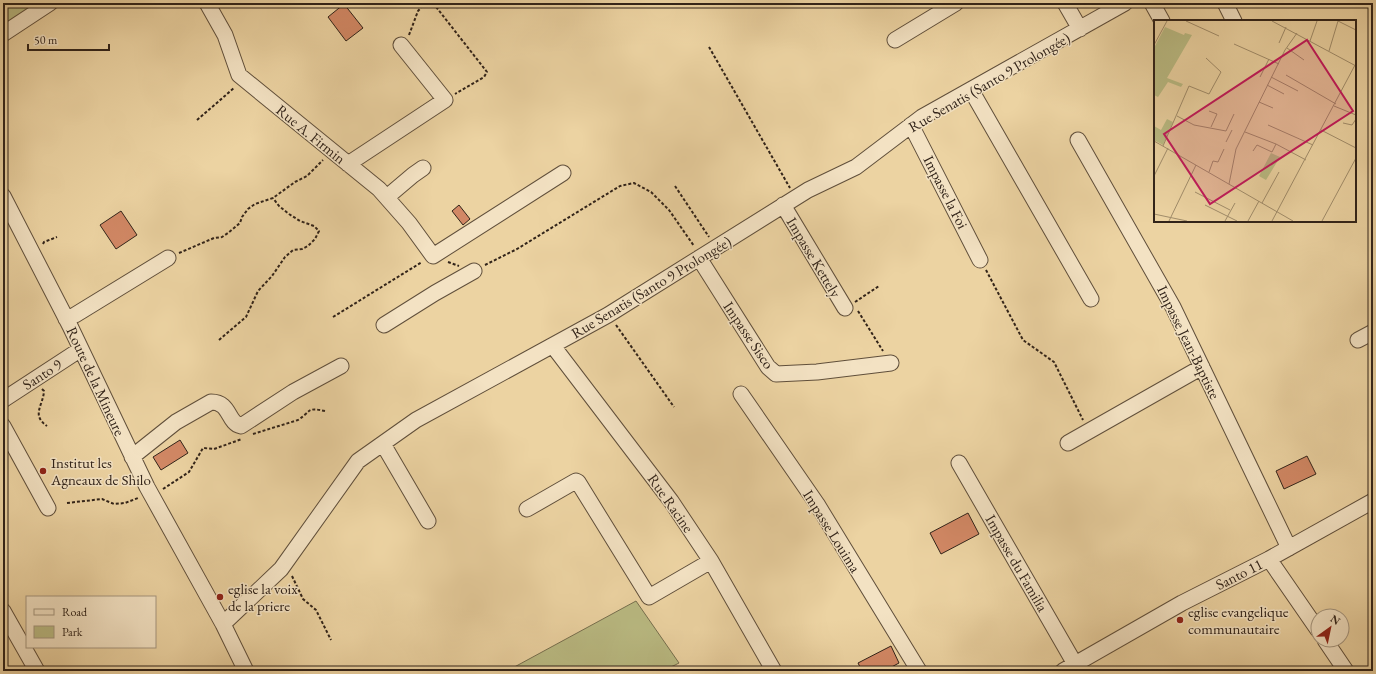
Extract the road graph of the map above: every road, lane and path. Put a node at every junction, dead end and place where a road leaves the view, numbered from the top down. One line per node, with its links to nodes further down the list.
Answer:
1 (50, 3): 13 (street)
2 (207, 3): 17 (street, Rue A. Firmin)
3 (425, 3): 15 (path)
4 (433, 3): 19 (path)
5 (956, 3): 14 (street)
6 (1065, 3): 12 (street)
7 (1125, 3): 12 (street, Rue Senatis (Santo 9 Prolongée))
8 (1152, 3): 10 (street)
9 (1225, 3): 11 (street)
10 (1161, 20)
11 (1234, 20)
12 (1080, 29): 18 (street, Rue Senatis (Santo 9 Prolongée))
13 (3, 34)
14 (895, 40)
15 (401, 45): 19 (street)
16 (709, 47): 31 (path)
17 (244, 79): 20 (path); 23 (street, Rue A. Firmin)
18 (971, 90): 21 (street, Rue Senatis (Santo 9 Prolongée)); 40 (street)
19 (445, 100): 24 (street)
20 (197, 120)
21 (911, 125): 31 (street, Rue Senatis (Santo 9 Prolongée)); 37 (street, Impasse la Foi)
22 (1078, 140): 53 (street, Impasse Jean-Baptiste)
23 (333, 152): 24 (street, Rue A. Firmin); 30 (path)
24 (348, 164): 29 (street, Rue A. Firmin)
25 (423, 168): 29 (street)
26 (563, 173): 34 (street)
27 (675, 186): 33 (path)
28 (3, 196): 44 (street, Route de la Mineure)
29 (387, 197): 34 (street, Rue A. Firmin)
30 (273, 198): 36 (path); 47 (path)
31 (796, 198): 32 (street, Rue Senatis (Santo 9 Prolongée))
32 (783, 206): 33 (street, Rue Senatis (Santo 9 Prolongée)); 41 (street, Impasse Kettely)
33 (716, 248): 35 (street, Rue Senatis (Santo 9 Prolongée))
34 (433, 256): 38 (path); 43 (path)
35 (700, 257): 38 (path); 42 (street, Rue Senatis (Santo 9 Prolongée)); 51 (street, Impasse Sisco)
36 (168, 258): 44 (street)
37 (980, 260): 61 (path)
38 (474, 271): 45 (street)
39 (879, 286): 41 (path)
40 (1091, 299)
41 (849, 305): 51 (path)
42 (608, 315): 49 (street, Rue Senatis (Santo 9 Prolongée)); 57 (path)
43 (333, 317)
44 (66, 319): 50 (street, Route de la Mineure)
45 (384, 325)
46 (1373, 332): 48 (street)
47 (219, 340)
48 (1358, 340)
49 (553, 346): 63 (street, Rue Senatis (Santo 9 Prolongée)); 74 (street, Rue Racine)
50 (81, 349): 54 (street, Santo 9); 64 (street, Route de la Mineure)
51 (891, 362)
52 (341, 366): 64 (street)
53 (1202, 367): 61 (street); 72 (street, Impasse Jean-Baptiste)
54 (33, 380): 56 (street, Santo 9); 60 (path)
55 (741, 394): 85 (street, Impasse Louima)
56 (3, 400)
57 (674, 407)
58 (325, 411): 66 (path)
59 (3, 426): 69 (street)
60 (47, 426)
61 (1089, 431): 62 (street)
62 (1068, 443)
63 (383, 444): 71 (street); 75 (street, Rue Senatis (Santo 9 Prolongée))
64 (132, 457): 66 (street, Route de la Mineure)
65 (959, 463): 81 (street, Impasse du Familia)
66 (151, 494): 68 (path); 78 (street, Route de la Mineure)
67 (1373, 501): 72 (street, Santo 11)
68 (67, 503)
69 (48, 508)
70 (527, 509): 74 (street)
71 (428, 521)
72 (1289, 548): 73 (street, Santo 11)
73 (1269, 559): 77 (street); 81 (street, Santo 11)
74 (711, 561): 84 (street, Rue Racine)
75 (285, 562): 78 (street, Rue Senatis (Santo 9 Prolongée)); 79 (path)
76 (3, 611): 82 (street)
77 (1310, 618)
78 (223, 624): 83 (street, Route de la Mineure)
79 (331, 640)
80 (1330, 648): 86 (street)
81 (1072, 669)
82 (37, 671)
83 (246, 671)
84 (774, 671)
85 (918, 671)
86 (1346, 671)

